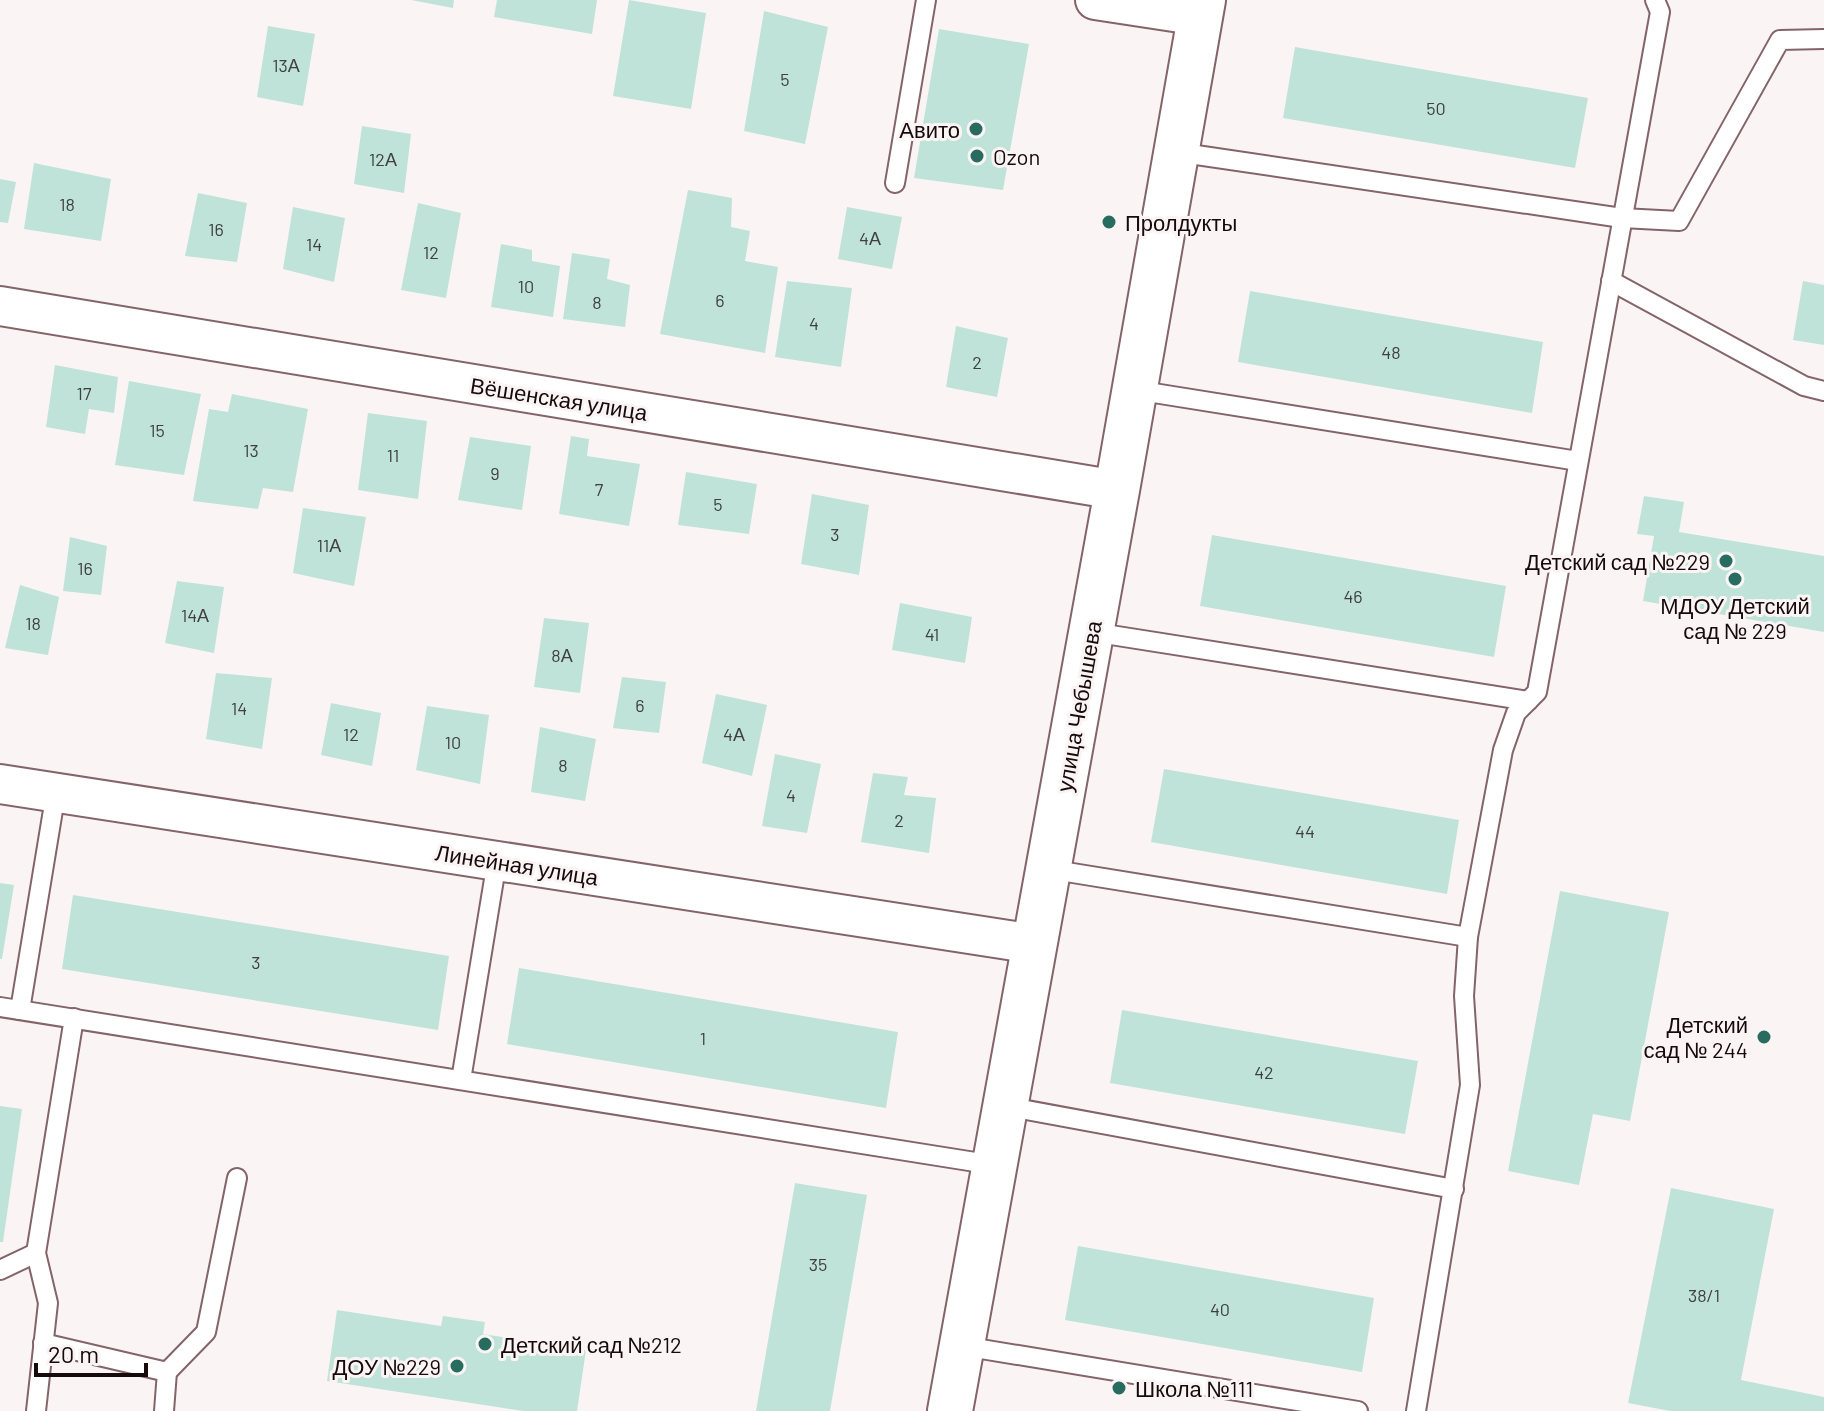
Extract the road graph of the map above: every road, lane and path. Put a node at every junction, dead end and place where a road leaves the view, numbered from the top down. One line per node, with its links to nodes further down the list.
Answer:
1 (926, 0): 7 (lane)
2 (1095, 0): 4 (street)
3 (1659, 4): 8 (lane)
4 (1202, 8): 6 (street, улица Чебышева)
5 (1824, 39): 8 (lane)
6 (1176, 152): 8 (lane); 11 (street, улица Чебышева)
7 (895, 183)
8 (1622, 218): 9 (lane)
9 (1611, 281): 12 (lane); 13 (lane)
10 (0, 306): 14 (street, Вёшенская улица)
11 (1135, 390): 13 (lane); 14 (street, улица Чебышева)
12 (1824, 391)
13 (1578, 461): 16 (lane)
14 (1117, 490): 15 (street, улица Чебышева)
15 (1091, 632): 16 (lane); 20 (street, улица Чебышева)
16 (1528, 701): 21 (lane)
17 (0, 784): 18 (street, Линейная улица)
18 (56, 792): 19 (street, Линейная улица); 24 (lane)
19 (497, 861): 22 (street, Линейная улица); 26 (lane)
20 (1048, 869): 21 (lane); 22 (street, улица Чебышева)
21 (1468, 937): 30 (lane)
22 (1034, 944): 27 (street, улица Чебышева)
23 (0, 1007): 24 (lane)
24 (20, 1010): 25 (lane)
25 (74, 1018): 26 (lane); 31 (lane)
26 (461, 1080): 28 (lane)
27 (1005, 1106): 28 (street, улица Чебышева); 30 (lane)
28 (994, 1165): 34 (street, улица Чебышева)
29 (237, 1178): 35 (lane)
30 (1454, 1189): 40 (lane)
31 (36, 1253): 32 (lane); 33 (lane)
32 (0, 1270)
33 (43, 1343): 35 (lane); 36 (lane)
34 (963, 1346): 38 (street, улица Чебышева); 39 (lane)
35 (167, 1372): 37 (lane)
36 (36, 1411)
37 (164, 1411)
38 (950, 1411)
39 (1358, 1411)
40 (1416, 1411)

